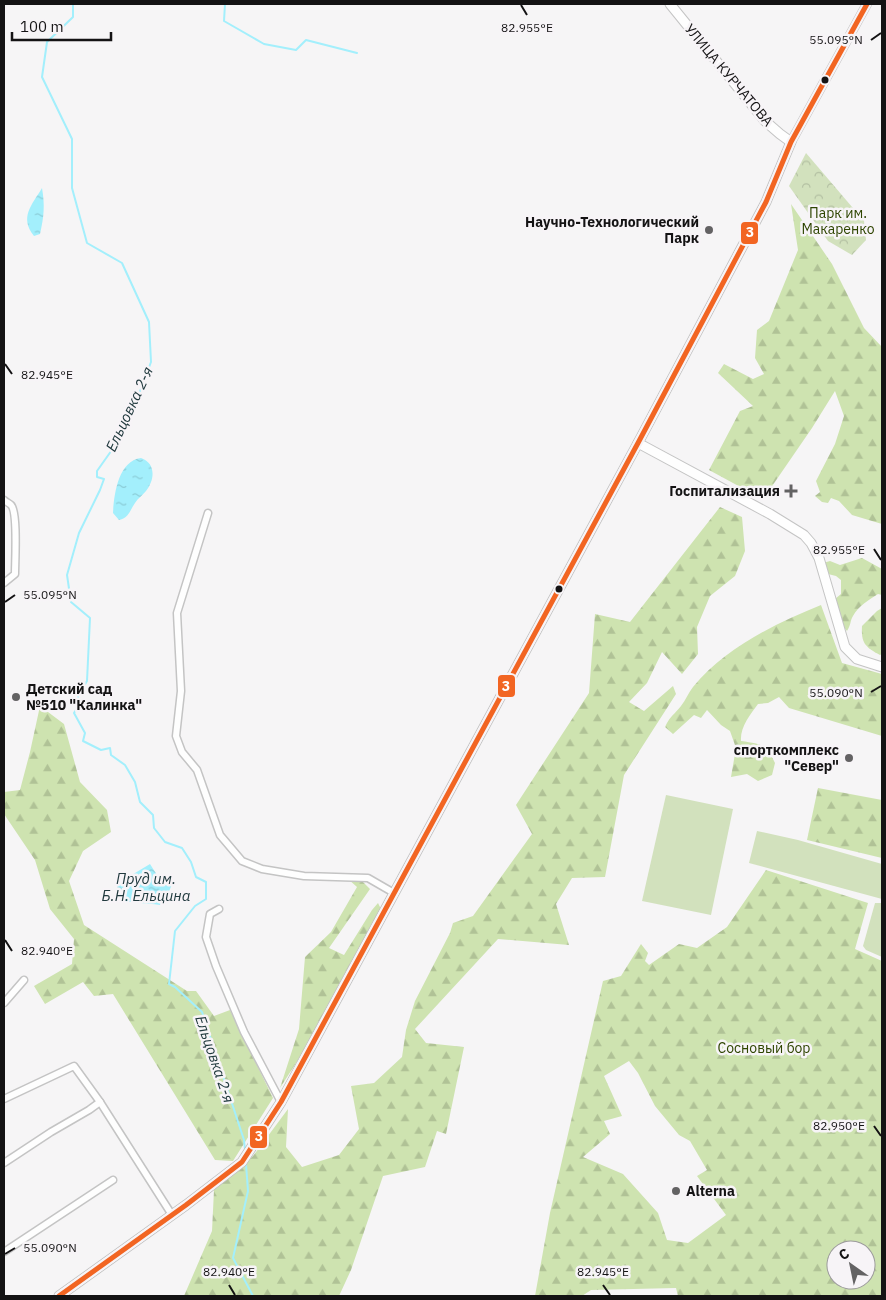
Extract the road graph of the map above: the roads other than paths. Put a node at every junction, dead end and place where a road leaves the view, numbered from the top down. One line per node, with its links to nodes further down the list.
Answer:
1 (670, 4): 3 (main road, УЛИЦА КУРЧАТОВА)
2 (867, 4): 3 (street)
3 (791, 142): 4 (main road)
4 (638, 443): 8 (main road); 9 (main road)
5 (4, 500): 7 (street)
6 (208, 513): 9 (street)
7 (4, 583)
8 (882, 667)
9 (394, 892): 15 (main road)
10 (219, 909): 15 (street)
11 (24, 980): 12 (street)
12 (4, 1003)
13 (4, 1099): 14 (street)
14 (100, 1102): 16 (street); 18 (street)
15 (281, 1102): 18 (main road)
16 (4, 1163)
17 (113, 1180): 19 (street)
18 (172, 1215): 20 (main road)
19 (4, 1252)
20 (59, 1296)

